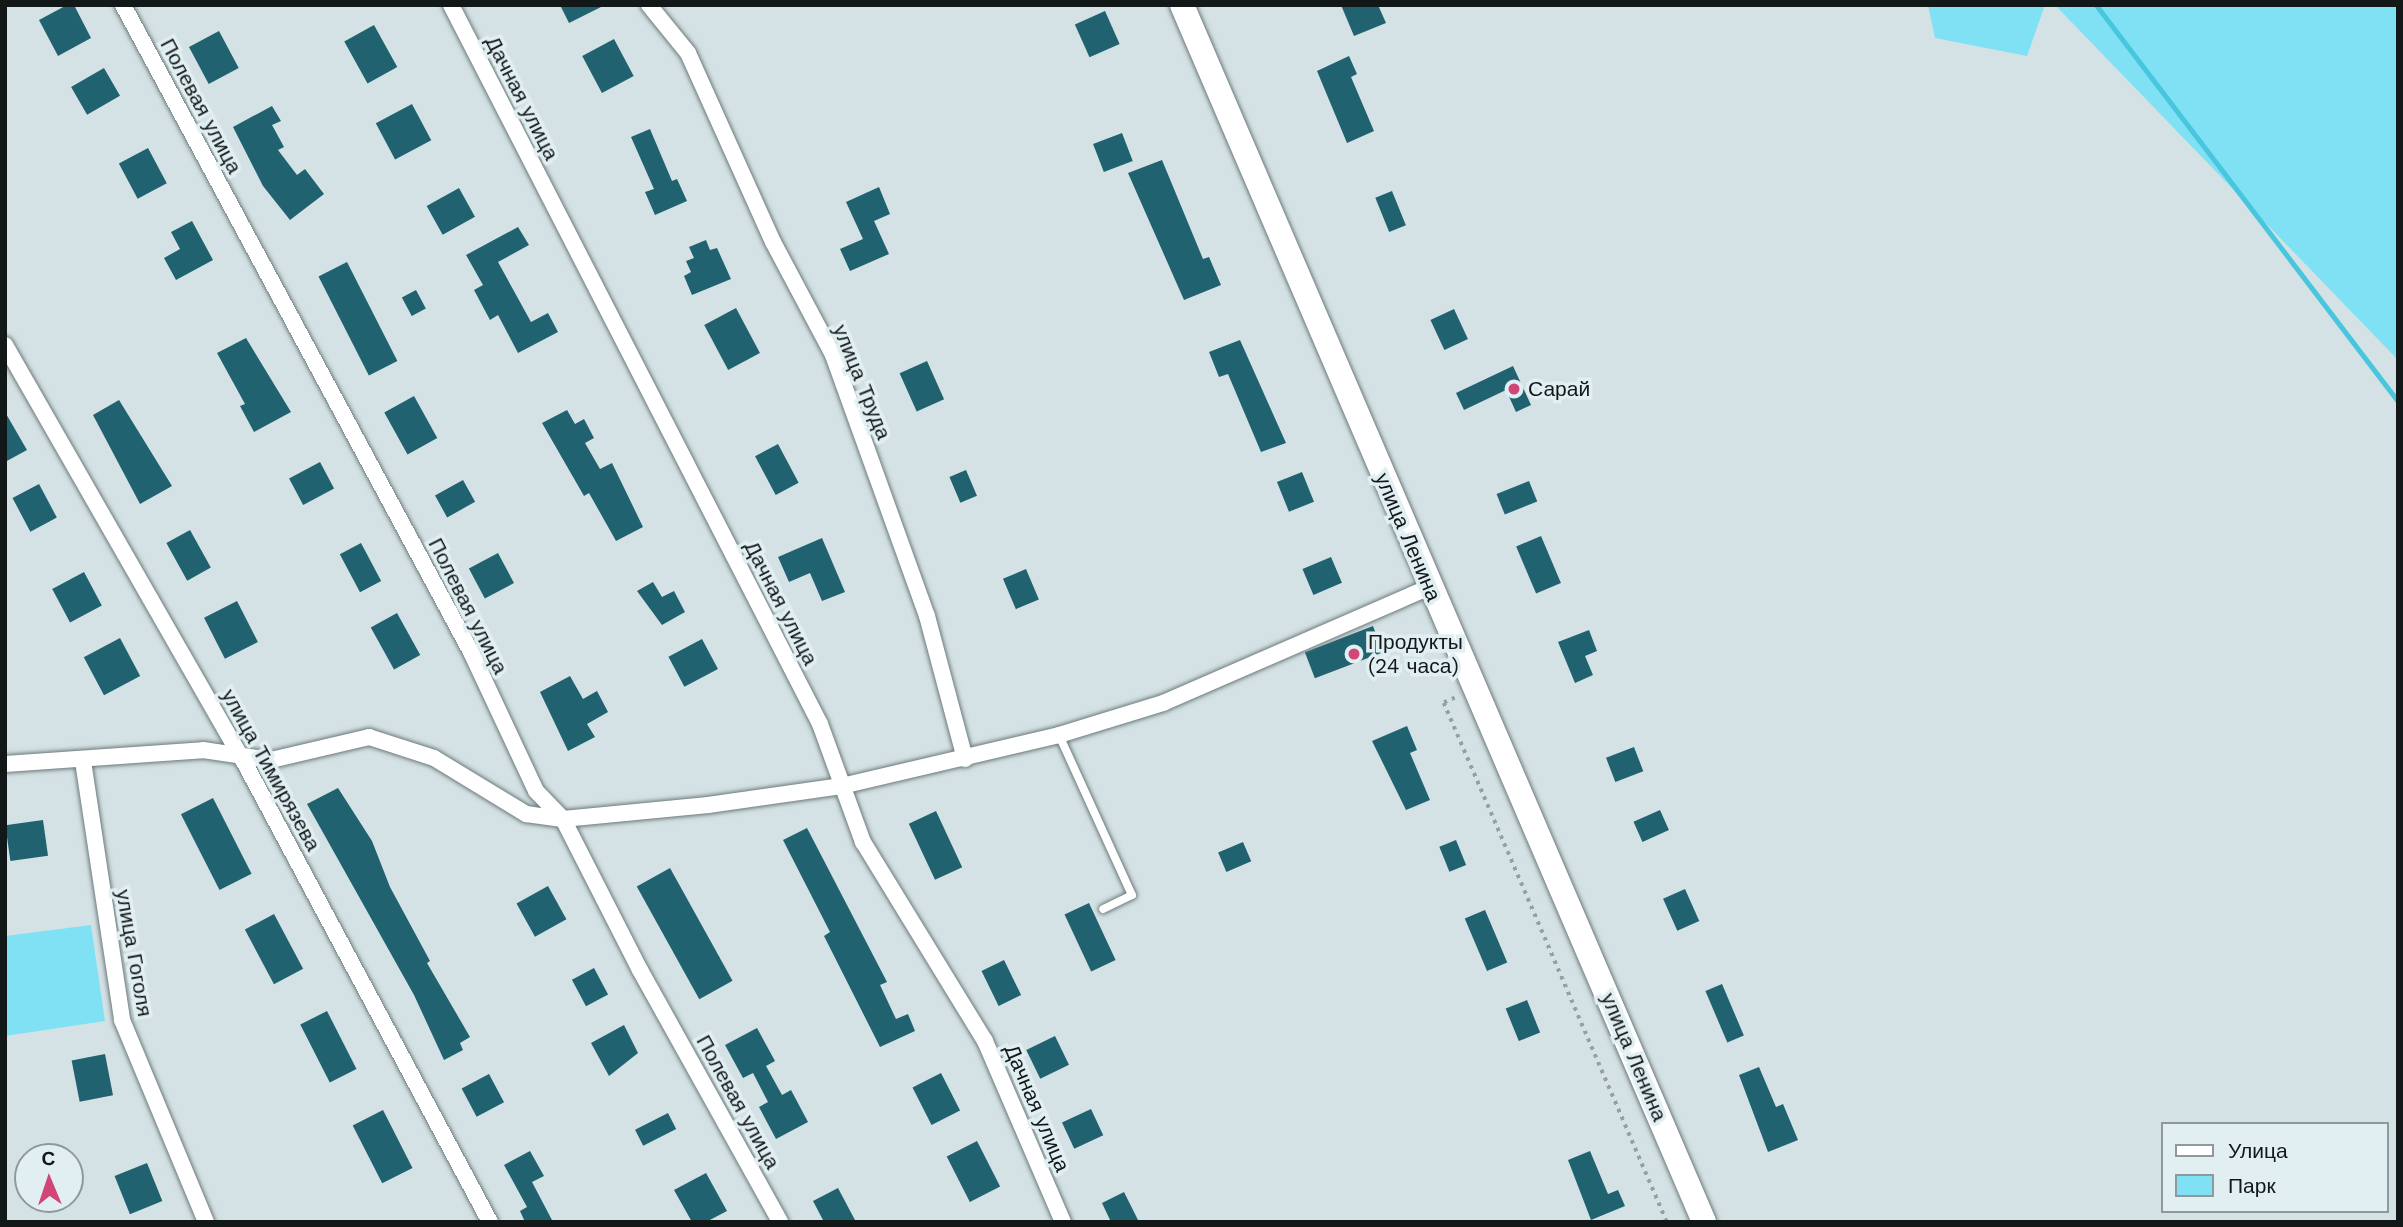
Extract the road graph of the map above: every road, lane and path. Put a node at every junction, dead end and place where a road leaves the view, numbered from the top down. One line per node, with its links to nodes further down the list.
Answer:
1 (123, 5): 14 (street, Полевая улица)
2 (451, 5): 13 (street, Дачная улица)
3 (649, 5): 10 (street, улица Труда)
4 (1182, 5): 6 (main road, улица Ленина)
5 (5, 345): 9 (street, улица Тимирязева)
6 (1430, 587): 7 (main road, улица Ленина); 8 (street)
7 (1475, 690): 20 (path); 21 (main road, улица Ленина)
8 (1059, 734): 10 (street); 15 (lane)
9 (242, 758): 11 (street); 14 (street); 17 (street, улица Тимирязева)
10 (965, 760): 13 (street)
11 (83, 761): 12 (street); 16 (street, улица Гоголя)
12 (5, 764)
13 (842, 786): 14 (street); 19 (street, Дачная улица)
14 (563, 819): 18 (street, Полевая улица)
15 (1103, 908)
16 (206, 1222)
17 (490, 1222)
18 (780, 1222)
19 (1063, 1222)
20 (1667, 1222)
21 (1704, 1222)

